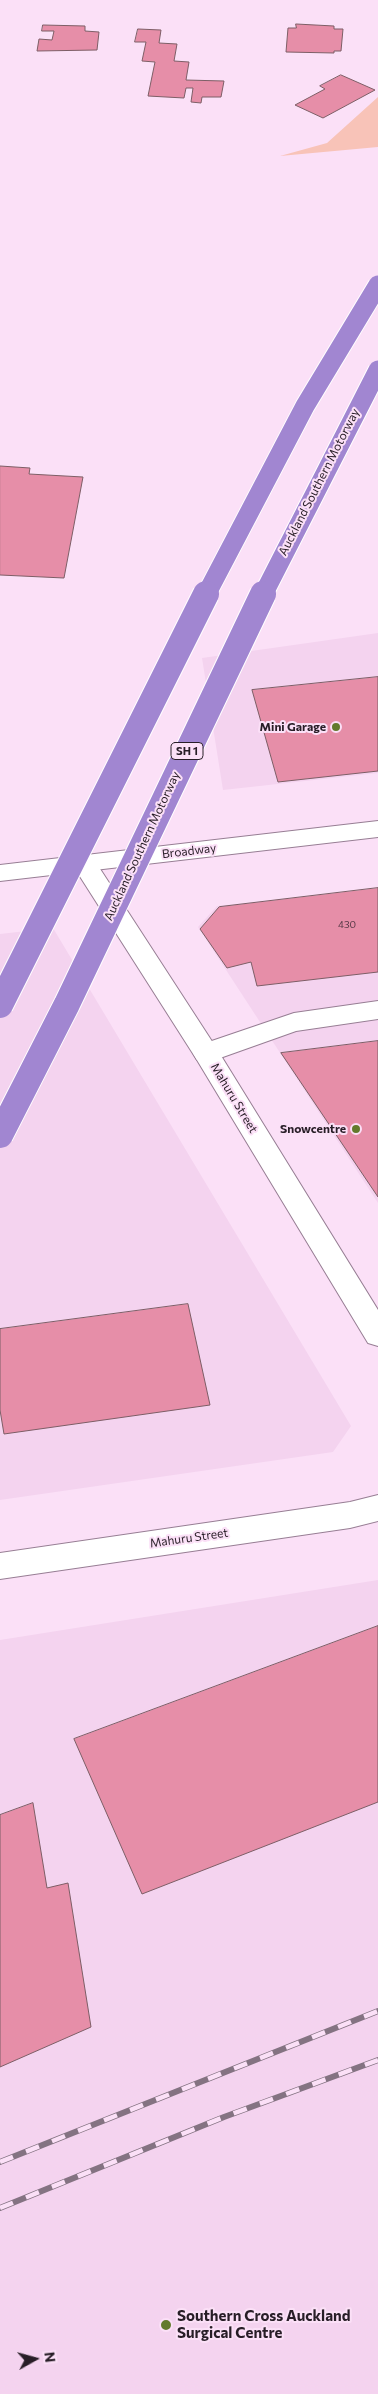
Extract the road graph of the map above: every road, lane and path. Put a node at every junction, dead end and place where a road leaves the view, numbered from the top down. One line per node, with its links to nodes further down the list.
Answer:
1 (378, 285): 6 (highway, bridge)
2 (378, 370): 9 (highway, Auckland Southern Motorway / SH 1, bridge)
3 (378, 829): 4 (street, Broadway)
4 (84, 864): 5 (street, Broadway); 8 (street, Mahuru Street)
5 (0, 873)
6 (0, 1005)
7 (378, 1010): 8 (street)
8 (206, 1053): 10 (street, Mahuru Street)
9 (0, 1135)
10 (374, 1321)
11 (378, 1508): 12 (street, Mahuru Street)
12 (0, 1566)

